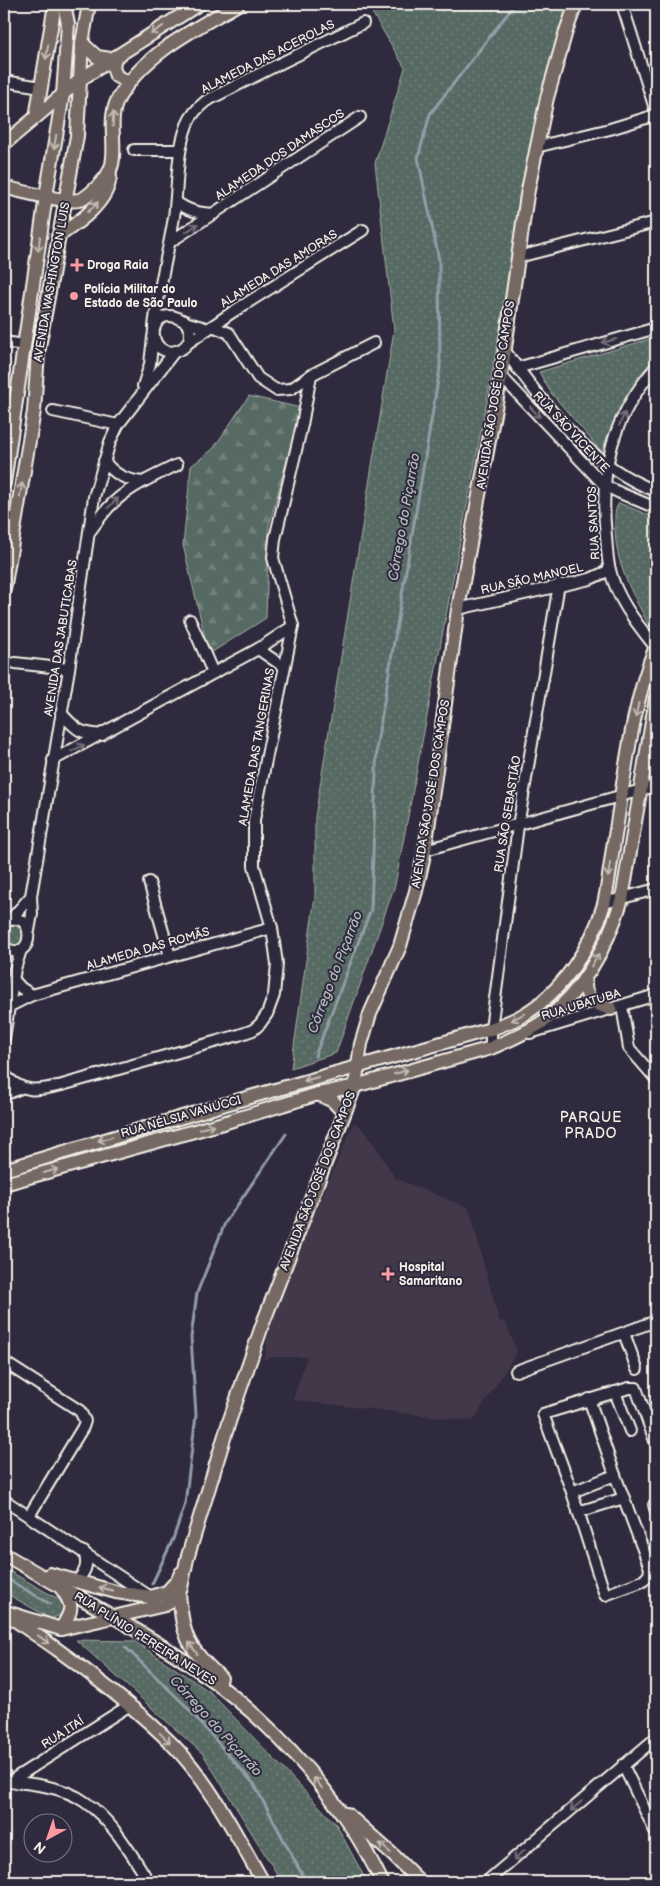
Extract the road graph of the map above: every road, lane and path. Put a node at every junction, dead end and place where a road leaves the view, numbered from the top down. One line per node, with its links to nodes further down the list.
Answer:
1 (55, 4): 14 (main road, one-way to 14)
2 (64, 4): 15 (main road, AVENIDA WASHINGTON LUIS)
3 (89, 4): 9 (main road, AVENIDA WASHINGTON LUIS)
4 (199, 4): 10 (main road, one-way to 10)
5 (238, 4): 12 (main road)
6 (576, 4): 21 (main road, AVENIDA SÃO JOSÉ DOS CAMPOS)
7 (622, 4): 17 (street)
8 (363, 23): 23 (street, ALAMEDA DAS ACEROLAS)
9 (82, 43): 10 (main road); 11 (main road, AVENIDA WASHINGTON LUIS)
10 (113, 58): 11 (main road); 12 (main road)
11 (81, 79): 15 (main road); 25 (main road, AVENIDA WASHINGTON LUIS)
12 (131, 80): 24 (main road, one-way to 12)
13 (4, 81): 14 (street)
14 (42, 87): 18 (main road)
15 (63, 94): 16 (main road, AVENIDA WASHINGTON LUIS); 18 (main road)
16 (60, 113): 25 (main road); 27 (main road, AVENIDA WASHINGTON LUIS, one-way to 27)
17 (656, 114): 21 (street)
18 (36, 117): 20 (main road)
19 (360, 118): 30 (street, ALAMEDA DOS DAMASCOS)
20 (4, 144)
21 (536, 147): 35 (main road, AVENIDA SÃO JOSÉ DOS CAMPOS)
22 (134, 150): 23 (street)
23 (180, 150): 29 (street, ALAMEDA DAS ACEROLAS)
24 (111, 168): 28 (main road); 33 (main road, one-way to 24)
25 (70, 178): 28 (main road, AVENIDA WASHINGTON LUIS)
26 (4, 187): 27 (main road)
27 (46, 196): 28 (main road); 47 (main road, AVENIDA WASHINGTON LUIS, one-way to 47)
28 (67, 199): 33 (main road, AVENIDA WASHINGTON LUIS)
29 (176, 202): 30 (street, ALAMEDA DOS DAMASCOS); 34 (street, ALAMEDA DAS ACEROLAS)
30 (214, 214): 34 (street, ALAMEDA DOS DAMASCOS, one-way to 30)
31 (656, 222): 35 (street)
32 (363, 230): 37 (street, ALAMEDA DAS AMORAS)
33 (58, 236): 68 (main road, AVENIDA WASHINGTON LUIS, one-way to 33)
34 (170, 242): 36 (street, ALAMEDA DAS ACEROLAS)
35 (518, 258): 49 (main road, AVENIDA SÃO JOSÉ DOS CAMPOS)
36 (158, 296): 38 (street); 42 (street, ALAMEDA DAS ACEROLAS)
37 (232, 312): 40 (street, ALAMEDA DAS AMORAS); 43 (street)
38 (173, 316): 39 (street); 42 (street)
39 (185, 321): 40 (street); 45 (street)
40 (210, 327): 43 (street); 45 (street, ALAMEDA DAS AMORAS)
41 (656, 328): 51 (street, one-way to 51)
42 (154, 332): 48 (street); 54 (street, ALAMEDA DAS ACEROLAS)
43 (230, 332): 52 (street)
44 (4, 342): 47 (street)
45 (188, 343): 48 (street)
46 (374, 343): 52 (street)
47 (25, 345): 61 (main road, AVENIDA WASHINGTON LUIS)
48 (174, 352): 54 (street)
49 (505, 352): 51 (street, RUA SÃO VICENTE); 53 (main road, AVENIDA SÃO JOSÉ DOS CAMPOS)
50 (656, 367): 59 (street, RUA SANTOS, one-way to 50)
51 (517, 368): 59 (street, RUA SÃO VICENTE)
52 (311, 375): 71 (street, ALAMEDA DAS TANGERINAS)
53 (502, 376): 62 (street, RUA SÃO VICENTE, one-way to 62); 69 (main road, AVENIDA SÃO JOSÉ DOS CAMPOS)
54 (140, 394): 56 (street, AVENIDA DAS JABUTICABAS)
55 (53, 411): 56 (street)
56 (118, 425): 57 (street, AVENIDA DAS JABUTICABAS)
57 (104, 461): 60 (street); 65 (street, AVENIDA DAS JABUTICABAS)
58 (177, 464): 60 (street)
59 (606, 465): 62 (street, RUA SANTOS); 63 (street, RUA SÃO VICENTE)
60 (142, 482): 65 (street, one-way to 60)
61 (4, 483)
62 (604, 485): 64 (street, RUA SÃO VICENTE); 66 (street, RUA SANTOS)
63 (656, 491)
64 (656, 508)
65 (90, 530): 76 (street, AVENIDA DAS JABUTICABAS)
66 (610, 570): 67 (street, RUA SÃO MANOEL); 72 (street, RUA SANTOS)
67 (559, 584): 69 (street, RUA SÃO MANOEL); 85 (street, RUA SÃO SEBASTIÃO)
68 (4, 590)
69 (458, 609): 86 (main road, AVENIDA SÃO JOSÉ DOS CAMPOS)
70 (190, 620): 77 (street)
71 (293, 626): 73 (street); 75 (street, ALAMEDA DAS TANGERINAS)
72 (656, 647): 84 (main road, RUA NÉLSIA VANUCCI, one-way to 84)
73 (258, 649): 75 (street); 77 (street)
74 (14, 663): 76 (street)
75 (284, 667): 93 (street, ALAMEDA DAS TANGERINAS)
76 (69, 669): 79 (street, AVENIDA DAS JABUTICABAS)
77 (213, 673): 80 (street)
78 (656, 698): 83 (main road, RUA NÉLSIA VANUCCI)
79 (62, 713): 80 (street); 81 (street, AVENIDA DAS JABUTICABAS)
80 (102, 735): 81 (street, one-way to 80)
81 (53, 760): 89 (street, AVENIDA DAS JABUTICABAS)
82 (656, 786): 83 (street)
83 (640, 791): 84 (street); 90 (main road, RUA NÉLSIA VANUCCI)
84 (622, 795): 85 (street); 91 (main road, RUA NÉLSIA VANUCCI, one-way to 91)
85 (518, 826): 86 (street); 104 (street, RUA SÃO SEBASTIÃO)
86 (425, 850): 108 (main road, AVENIDA SÃO JOSÉ DOS CAMPOS)
87 (149, 882): 97 (street)
88 (656, 889): 90 (street)
89 (31, 896): 92 (street); 94 (street, AVENIDA DAS JABUTICABAS)
90 (622, 899): 91 (street); 99 (main road, RUA NÉLSIA VANUCCI, one-way to 90)
91 (604, 903): 104 (main road, RUA NÉLSIA VANUCCI, one-way to 104)
92 (7, 921): 94 (street)
93 (272, 928): 97 (street, ALAMEDA DAS ROMÃS); 112 (street, ALAMEDA DAS TANGERINAS)
94 (29, 931): 96 (street, AVENIDA DAS JABUTICABAS)
95 (5, 948): 96 (street); 98 (street)
96 (21, 950): 98 (street, AVENIDA DAS JABUTICABAS)
97 (170, 956): 100 (street, ALAMEDA DAS ROMÃS)
98 (14, 974): 100 (street); 102 (street, AVENIDA DAS JABUTICABAS)
99 (585, 979): 103 (main road); 106 (main road, RUA NÉLSIA VANUCCI)
100 (32, 995): 102 (street, ALAMEDA DAS ROMÃS)
101 (656, 996): 103 (street, RUA UBATUBA)
102 (8, 1007): 105 (street, AVENIDA DAS JABUTICABAS)
103 (617, 1007): 106 (street, RUA UBATUBA); 110 (street)
104 (491, 1029): 107 (street, RUA SÃO SEBASTIÃO); 108 (main road, RUA NÉLSIA VANUCCI)
105 (4, 1038)
106 (512, 1039): 107 (main road, RUA NÉLSIA VANUCCI)
107 (491, 1048): 111 (main road, RUA NÉLSIA VANUCCI, one-way to 107)
108 (358, 1066): 111 (main road, AVENIDA SÃO JOSÉ DOS CAMPOS); 116 (main road, RUA NÉLSIA VANUCCI, one-way to 116)
109 (4, 1074): 112 (street)
110 (656, 1080)
111 (354, 1086): 113 (main road, RUA NÉLSIA VANUCCI); 115 (main road, AVENIDA SÃO JOSÉ DOS CAMPOS)
112 (21, 1088): 114 (street, ALAMEDA DAS TANGERINAS)
113 (318, 1094): 115 (main road); 117 (main road, RUA NÉLSIA VANUCCI, one-way to 113)
114 (4, 1095)
115 (344, 1113): 135 (main road, AVENIDA SÃO JOSÉ DOS CAMPOS)
116 (4, 1170)
117 (4, 1184)
118 (656, 1321): 119 (street)
119 (624, 1333): 121 (street); 122 (street)
120 (4, 1362): 132 (street)
121 (637, 1369)
122 (516, 1371)
123 (616, 1392): 124 (street); 125 (street); 126 (street)
124 (588, 1400): 127 (street); 128 (street)
125 (630, 1431)
126 (656, 1444)
127 (615, 1475): 128 (street); 129 (street)
128 (572, 1492): 131 (street)
129 (624, 1498): 131 (street); 137 (street)
130 (4, 1500): 132 (street)
131 (578, 1512): 137 (street)
132 (29, 1516): 133 (street)
133 (84, 1552): 138 (street); 141 (street)
134 (4, 1554): 136 (main road, RUA PLÍNIO PEREIRA NEVES)
135 (187, 1559): 140 (main road, AVENIDA SÃO JOSÉ DOS CAMPOS); 141 (main road, AVENIDA SÃO JOSÉ DOS CAMPOS)
136 (16, 1562): 138 (main road); 139 (main road, RUA PLÍNIO PEREIRA NEVES)
137 (653, 1567)
138 (76, 1582): 141 (main road, one-way to 138)
139 (60, 1586): 143 (main road, RUA PLÍNIO PEREIRA NEVES); 144 (main road)
140 (179, 1594): 143 (main road); 146 (main road, AVENIDA SÃO JOSÉ DOS CAMPOS, one-way to 140)
141 (150, 1597)
142 (5, 1611): 144 (main road); 145 (main road, one-way to 145)
143 (114, 1616): 144 (main road); 146 (main road, RUA PLÍNIO PEREIRA NEVES)
144 (61, 1629)
145 (130, 1705): 149 (street, RUA ITAÍ); 153 (main road, one-way to 153)
146 (250, 1710): 150 (main road, RUA PLÍNIO PEREIRA NEVES, one-way to 146)
147 (656, 1739): 148 (street)
148 (623, 1765): 151 (street); 156 (street, one-way to 156)
149 (7, 1782): 152 (street)
150 (336, 1805): 154 (main road, RUA PLÍNIO PEREIRA NEVES); 155 (main road, one-way to 150)
151 (656, 1833)
152 (150, 1882)
153 (263, 1882)
154 (382, 1882)
155 (420, 1882)
156 (486, 1882)

